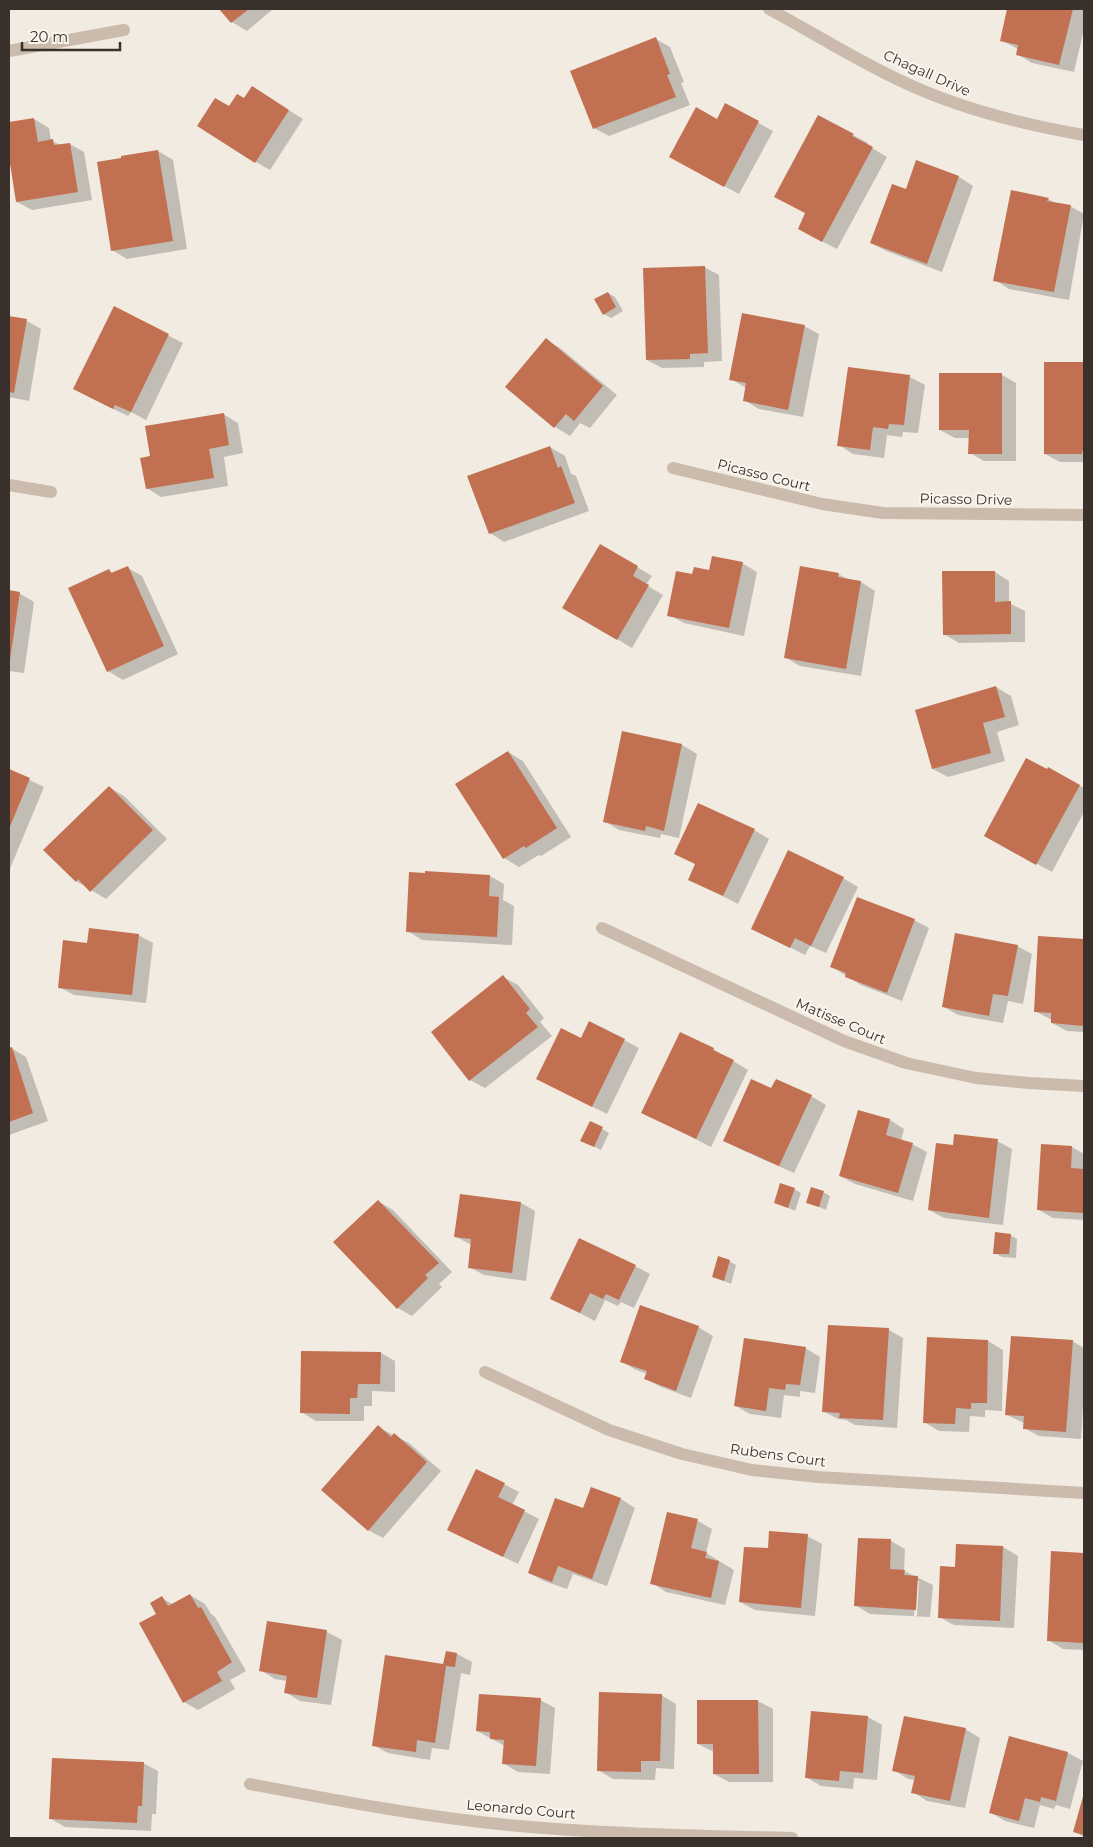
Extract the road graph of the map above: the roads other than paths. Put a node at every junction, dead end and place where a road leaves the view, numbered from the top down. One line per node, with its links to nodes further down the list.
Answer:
1 (769, 9): 4 (street, Chagall Drive)
2 (124, 30): 3 (street)
3 (9, 51)
4 (1084, 134)
5 (673, 468): 8 (street, Picasso Court)
6 (9, 485): 7 (street)
7 (51, 492)
8 (848, 508): 9 (street, Picasso Drive)
9 (1084, 515)
10 (602, 928): 11 (street, Matisse Court)
11 (1084, 1086)
12 (486, 1372): 13 (street, Rubens Court)
13 (1084, 1493)
14 (250, 1784): 15 (street, Leonardo Court)
15 (792, 1838)

